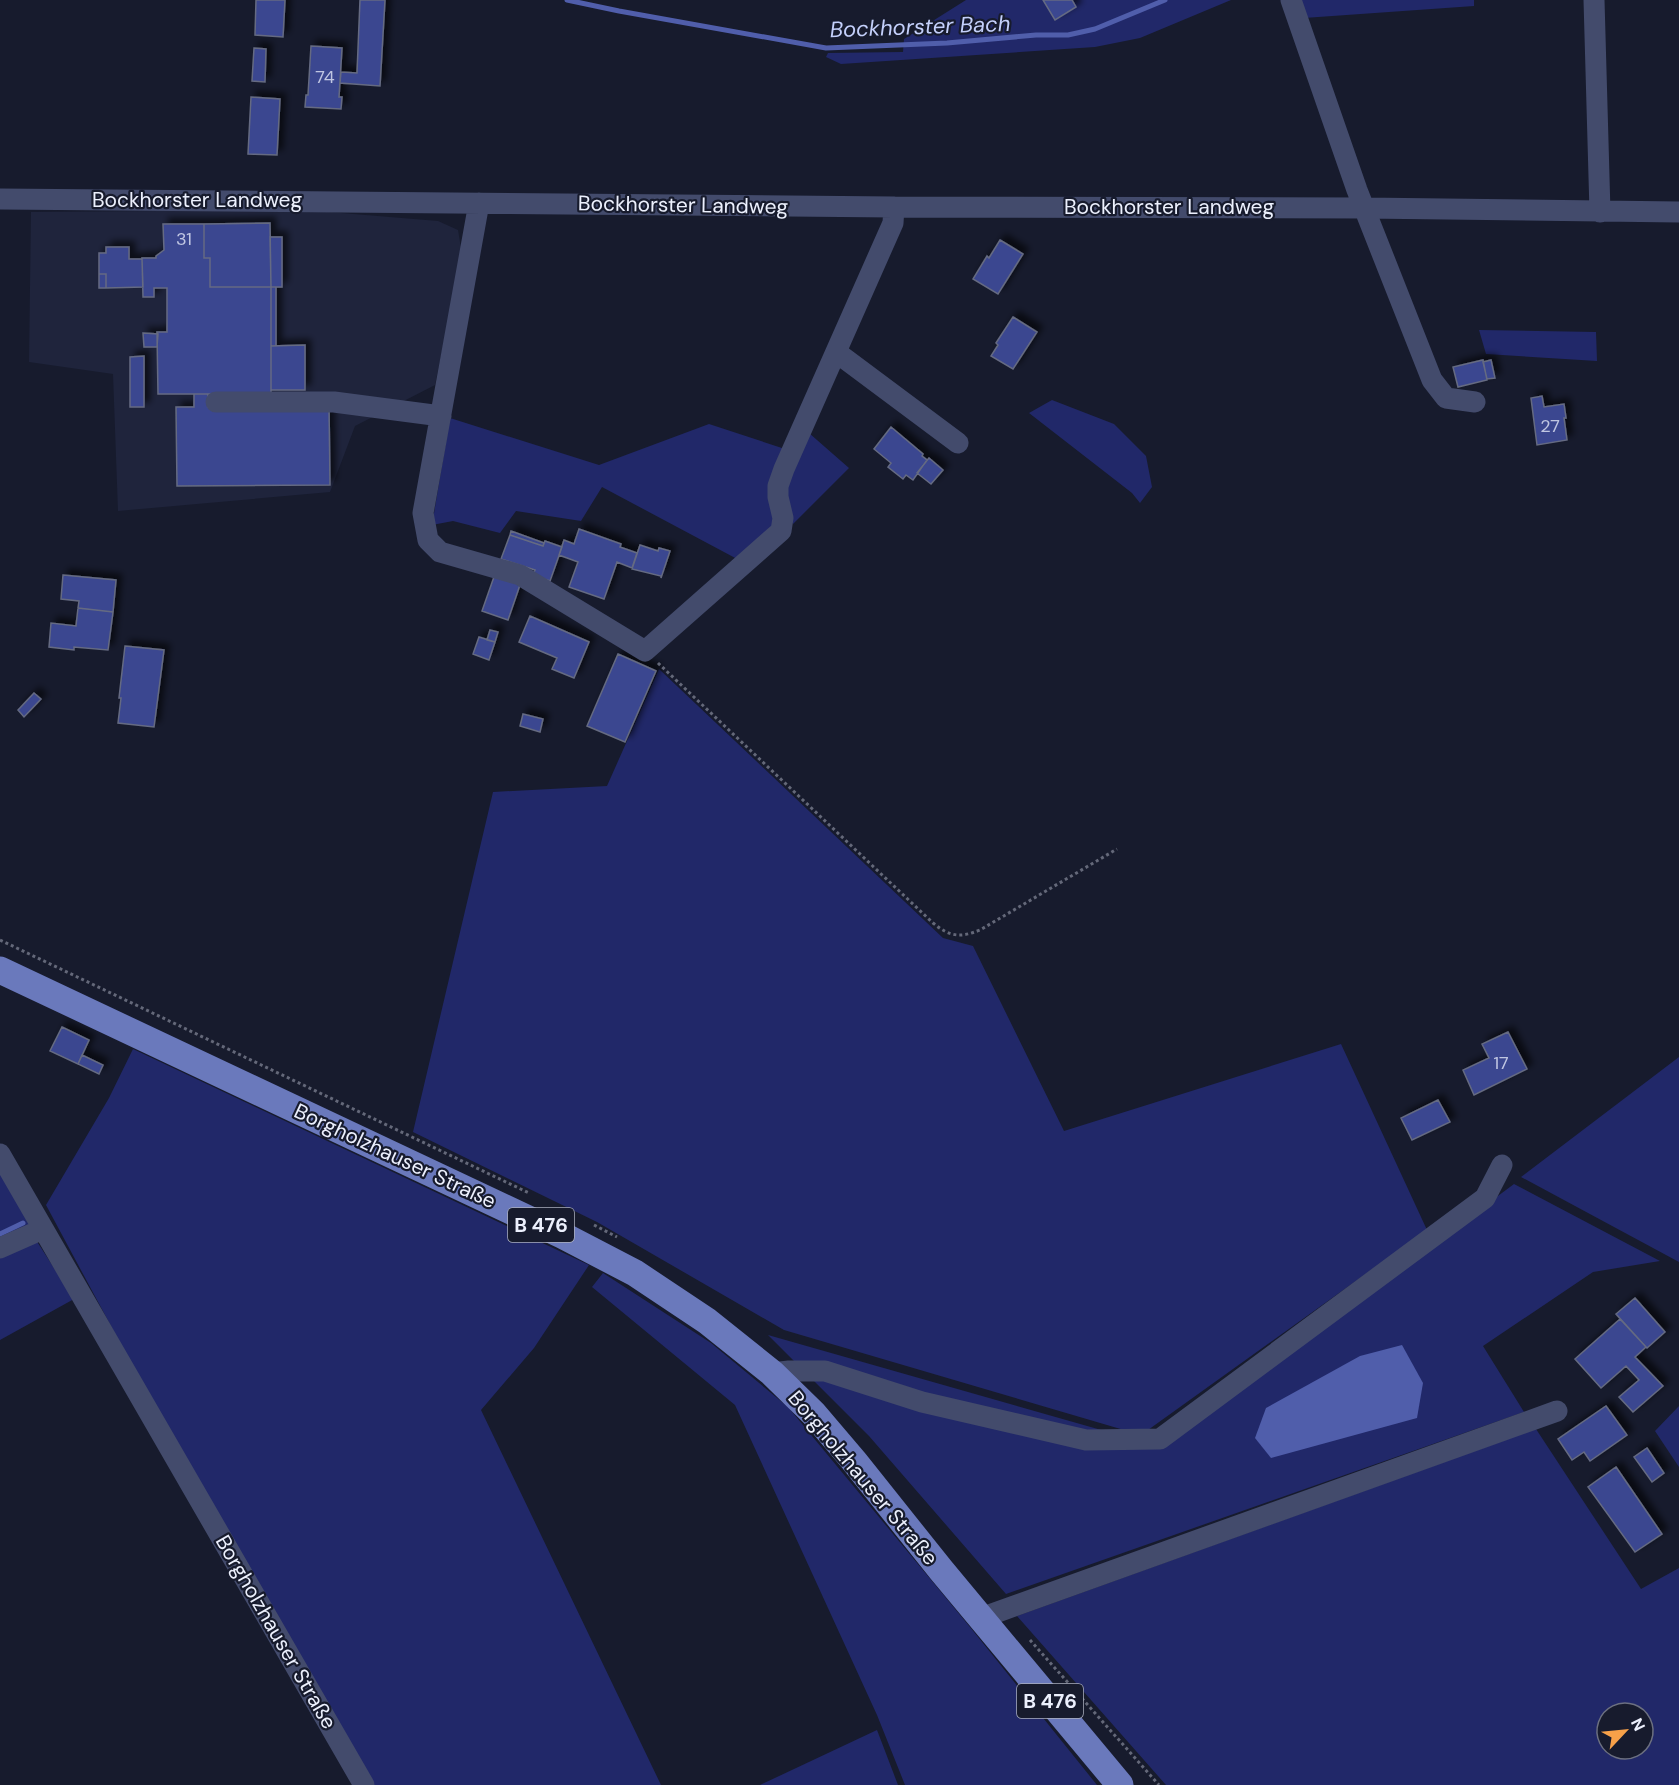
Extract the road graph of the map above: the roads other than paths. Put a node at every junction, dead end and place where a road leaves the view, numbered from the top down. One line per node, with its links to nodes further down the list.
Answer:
1 (1291, 0): 6 (street)
2 (1594, 0): 7 (street)
3 (0, 199): 4 (street, Bockhorster Landweg)
4 (479, 203): 5 (street, Bockhorster Landweg); 12 (street)
5 (894, 207): 6 (street, Bockhorster Landweg); 9 (street)
6 (1365, 208): 7 (street, Bockhorster Landweg); 11 (street)
7 (1600, 212): 8 (street, Bockhorster Landweg)
8 (1679, 212)
9 (836, 352): 12 (street); 13 (street)
10 (216, 402): 12 (street)
11 (1475, 402)
12 (441, 416)
13 (958, 443)
14 (0, 970): 19 (main road, Borgholzhauser Straße / B 476)
15 (0, 1154): 17 (street, Borgholzhauser Straße)
16 (1502, 1165): 19 (street)
17 (43, 1229): 18 (street); 22 (street, Borgholzhauser Straße)
18 (0, 1248)
19 (771, 1373): 21 (main road, Borgholzhauser Straße / B 476)
20 (1557, 1411): 21 (street)
21 (981, 1618): 23 (main road, Borgholzhauser Straße / B 476)
22 (364, 1785)
23 (1120, 1785)

